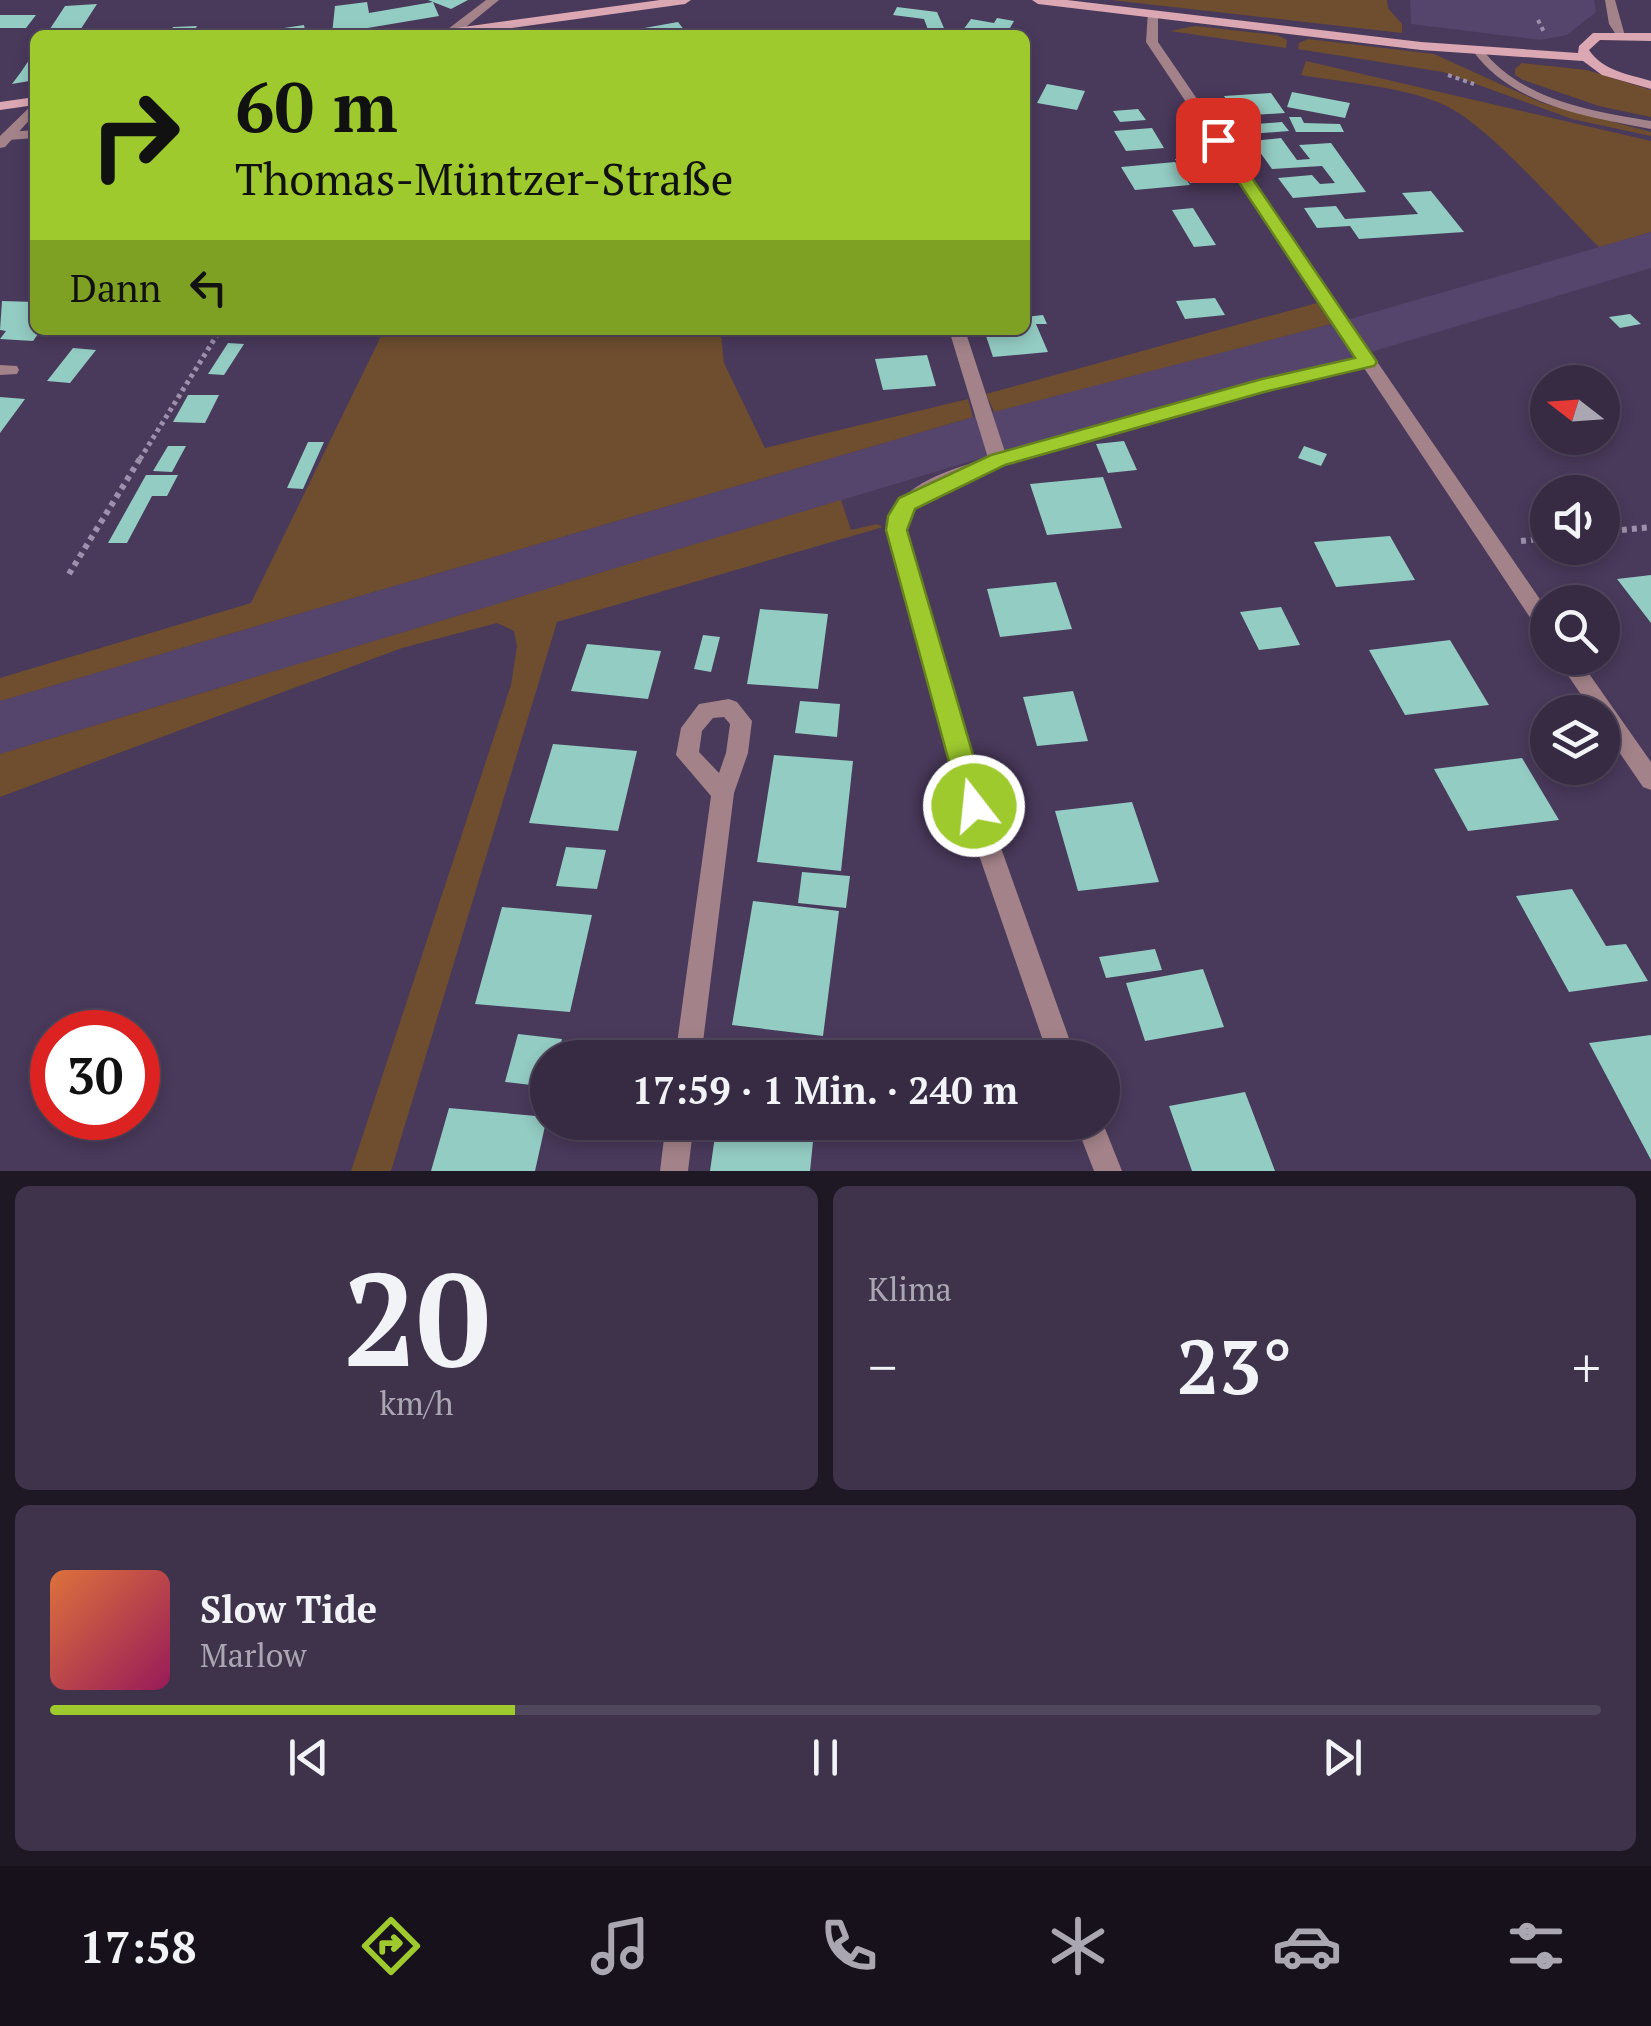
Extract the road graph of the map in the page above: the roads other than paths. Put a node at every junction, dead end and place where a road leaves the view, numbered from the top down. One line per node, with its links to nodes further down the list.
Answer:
1 (493, 0): 6 (street)
2 (684, 0): 7 (main road)
3 (1038, 0): 5 (main road)
4 (1610, 0): 8 (lane)
5 (1152, 14): 10 (main road); 20 (street)
6 (455, 30)
7 (466, 30)
8 (1621, 34): 9 (main road); 11 (main road)
9 (1651, 37)
10 (1478, 51): 11 (main road); 16 (lane)
11 (1586, 57): 12 (main road)
12 (1651, 85)
13 (30, 103): 14 (main road)
14 (0, 106)
15 (30, 109): 18 (street)
16 (1651, 125)
17 (30, 135): 18 (lane)
18 (4, 140)
19 (959, 335): 21 (street)
20 (1367, 362): 21 (street); 22 (street)
21 (998, 460): 27 (street)
22 (1530, 602)
23 (1580, 675): 24 (street)
24 (1651, 780)
25 (723, 793): 26 (street)
26 (690, 1040)
27 (1057, 1040)
28 (678, 1140): 30 (street)
29 (1096, 1140): 31 (street)
30 (674, 1171)
31 (1108, 1171)

